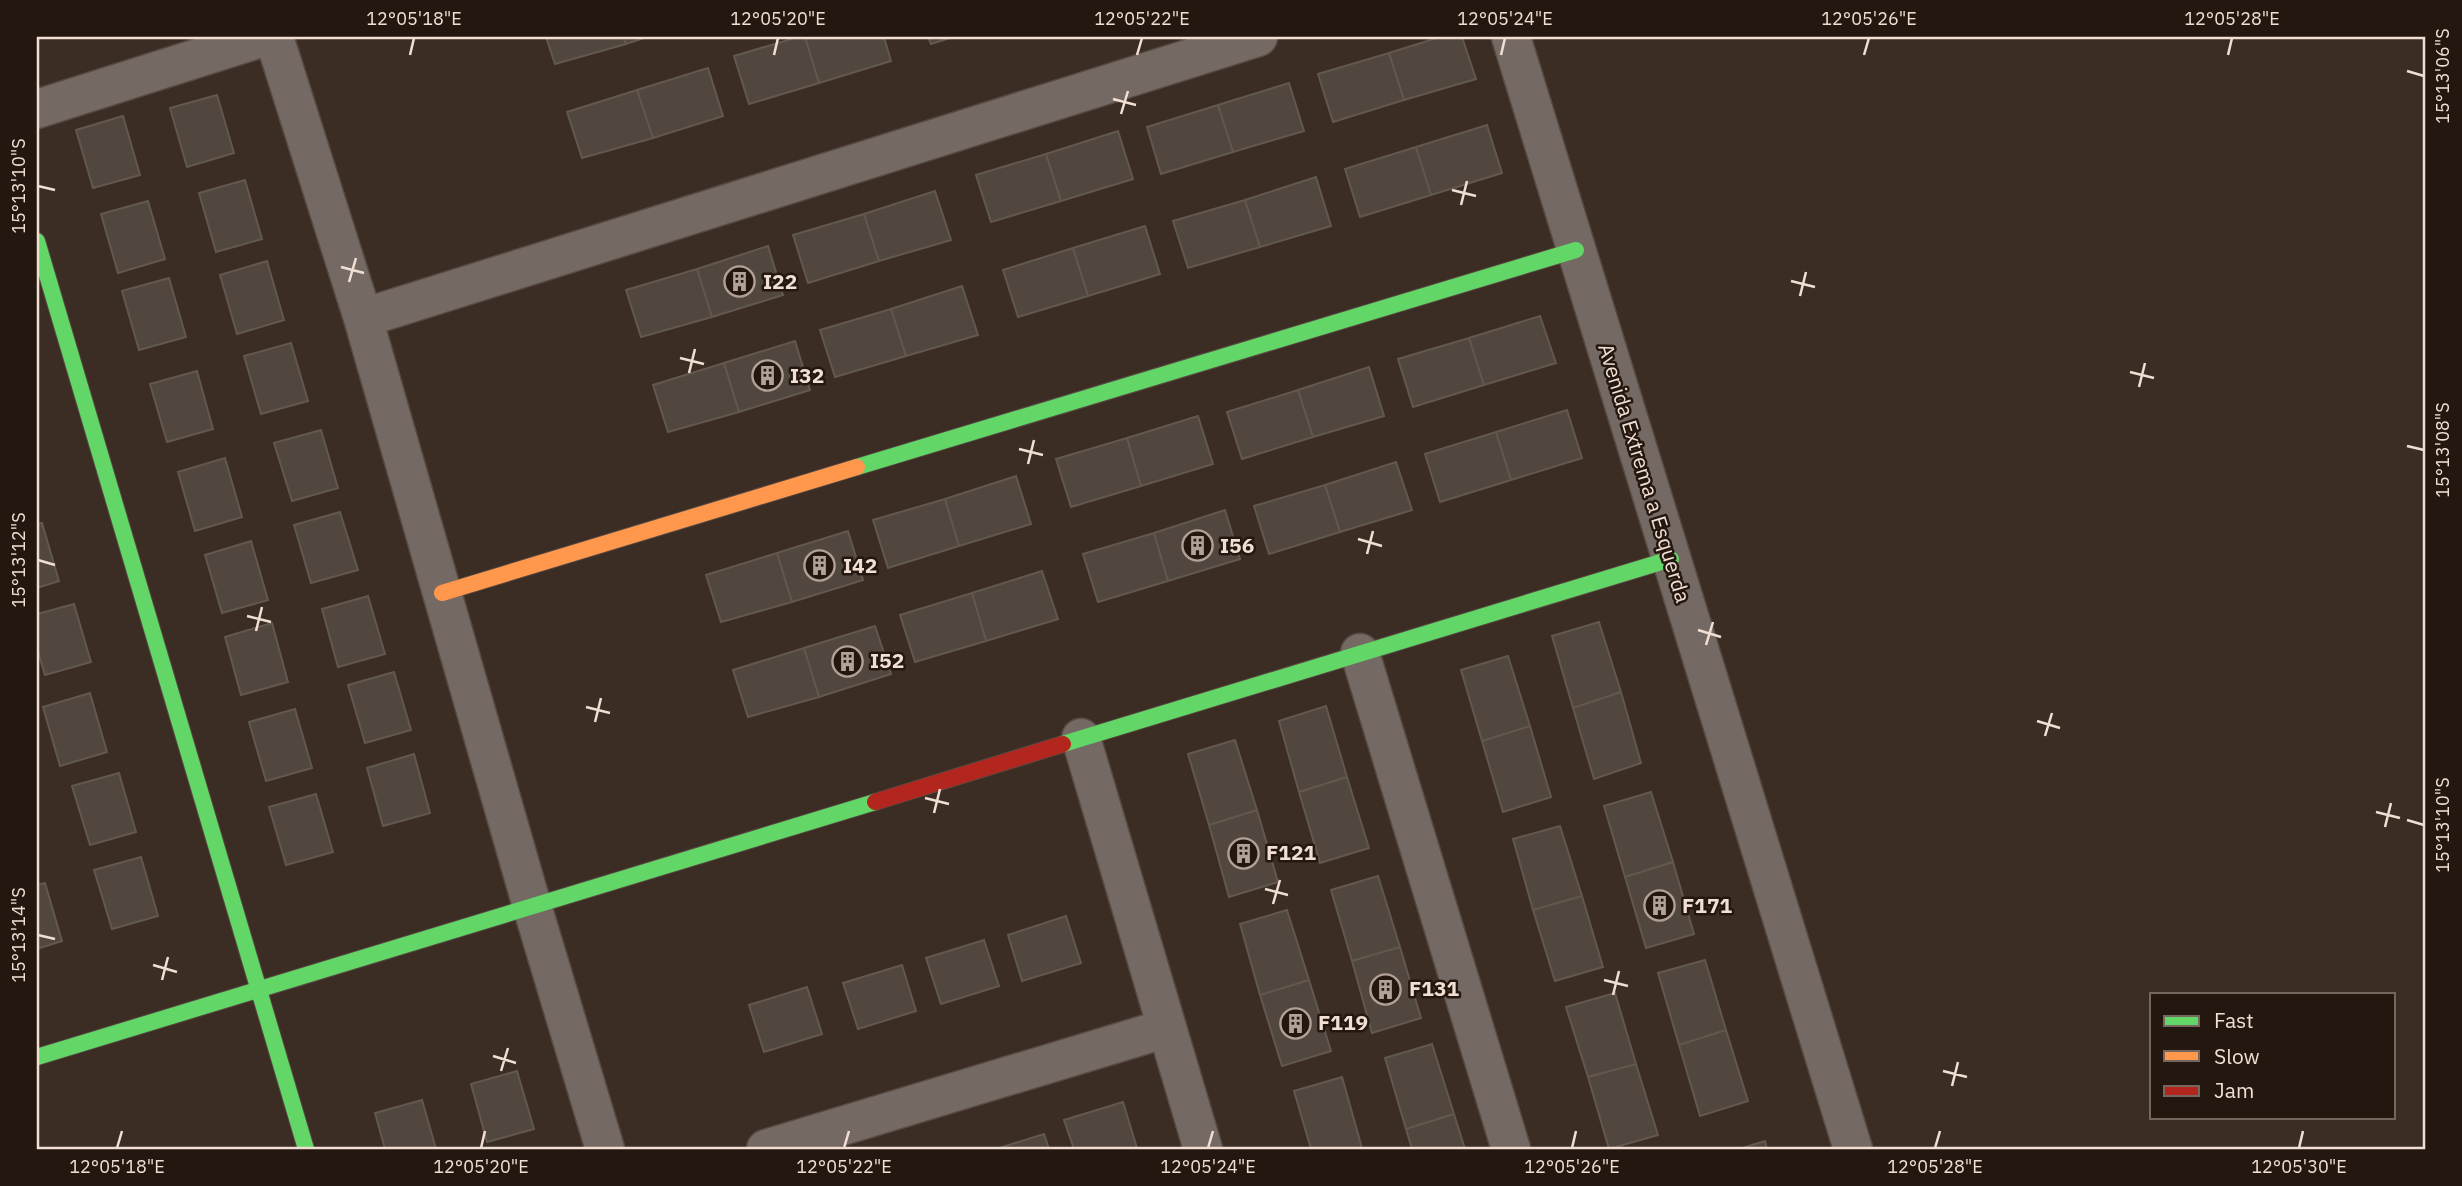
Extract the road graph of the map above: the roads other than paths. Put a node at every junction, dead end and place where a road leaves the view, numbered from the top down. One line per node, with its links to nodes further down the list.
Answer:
1 (264, 37): 5 (street)
2 (274, 37): 8 (street)
3 (1258, 37): 8 (street)
4 (1511, 37): 7 (street, Avenida Extrema a Esquerda)
5 (37, 109)
6 (37, 241): 14 (street)
7 (1576, 250): 9 (street, Avenida Extrema a Esquerda); 10 (street)
8 (363, 318): 10 (street)
9 (1671, 559): 11 (street); 22 (street, Avenida Extrema a Esquerda)
10 (442, 593): 13 (street)
11 (1360, 653): 12 (street); 21 (street)
12 (1081, 738): 13 (street); 15 (street)
13 (532, 906): 14 (street); 18 (street)
14 (259, 989): 16 (street); 17 (street)
15 (1167, 1028): 19 (street); 20 (street)
16 (37, 1057)
17 (306, 1149)
18 (605, 1149)
19 (766, 1149)
20 (1203, 1149)
21 (1511, 1149)
22 (1853, 1149)

